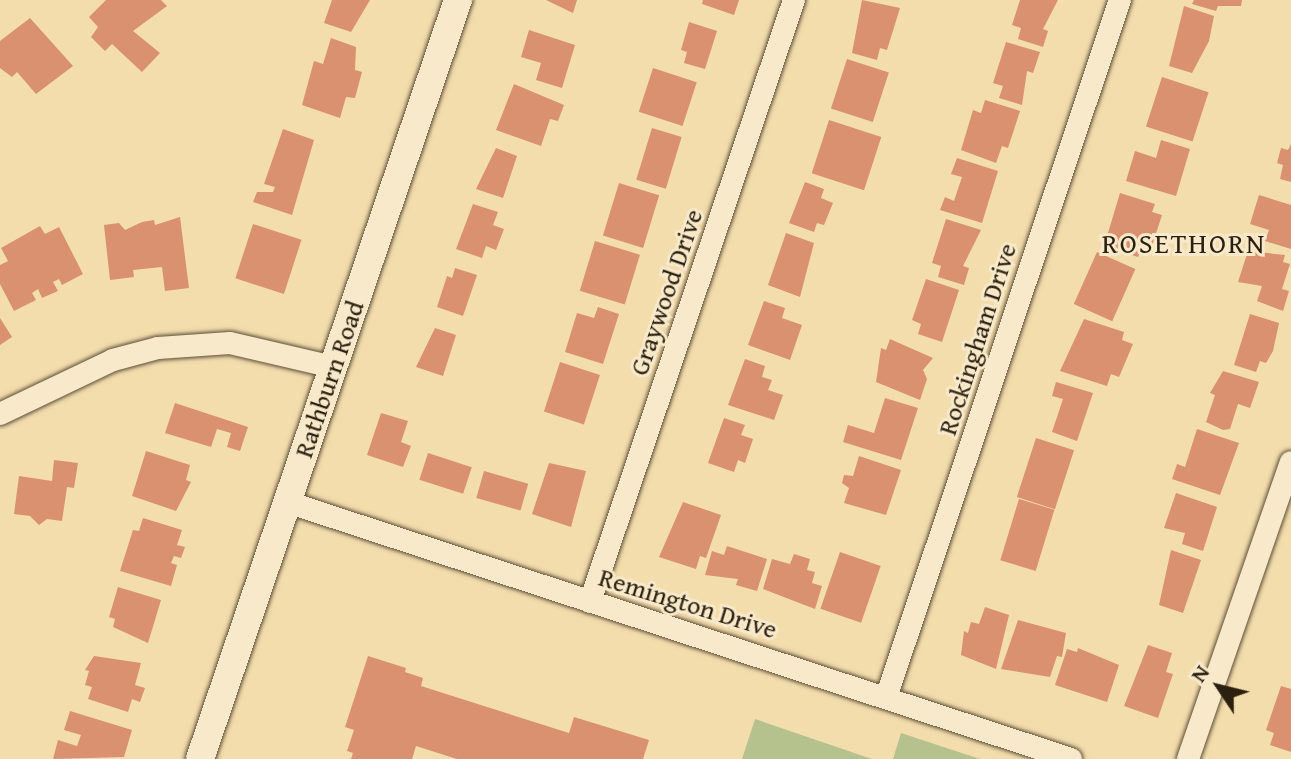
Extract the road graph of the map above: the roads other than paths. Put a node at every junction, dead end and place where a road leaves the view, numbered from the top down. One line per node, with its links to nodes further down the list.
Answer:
1 (458, 0): 4 (street, Rathburn Road)
2 (794, 0): 8 (street, Graywood Drive)
3 (1120, 0): 9 (street, Rockingham Drive)
4 (333, 367): 5 (street); 7 (street, Rathburn Road)
5 (0, 414)
6 (1291, 462): 12 (street)
7 (287, 502): 8 (street, Remington Drive); 10 (street, Rathburn Road)
8 (590, 602): 9 (street, Remington Drive)
9 (887, 695): 11 (street, Remington Drive)
10 (200, 759)
11 (1071, 759)
12 (1188, 759)

